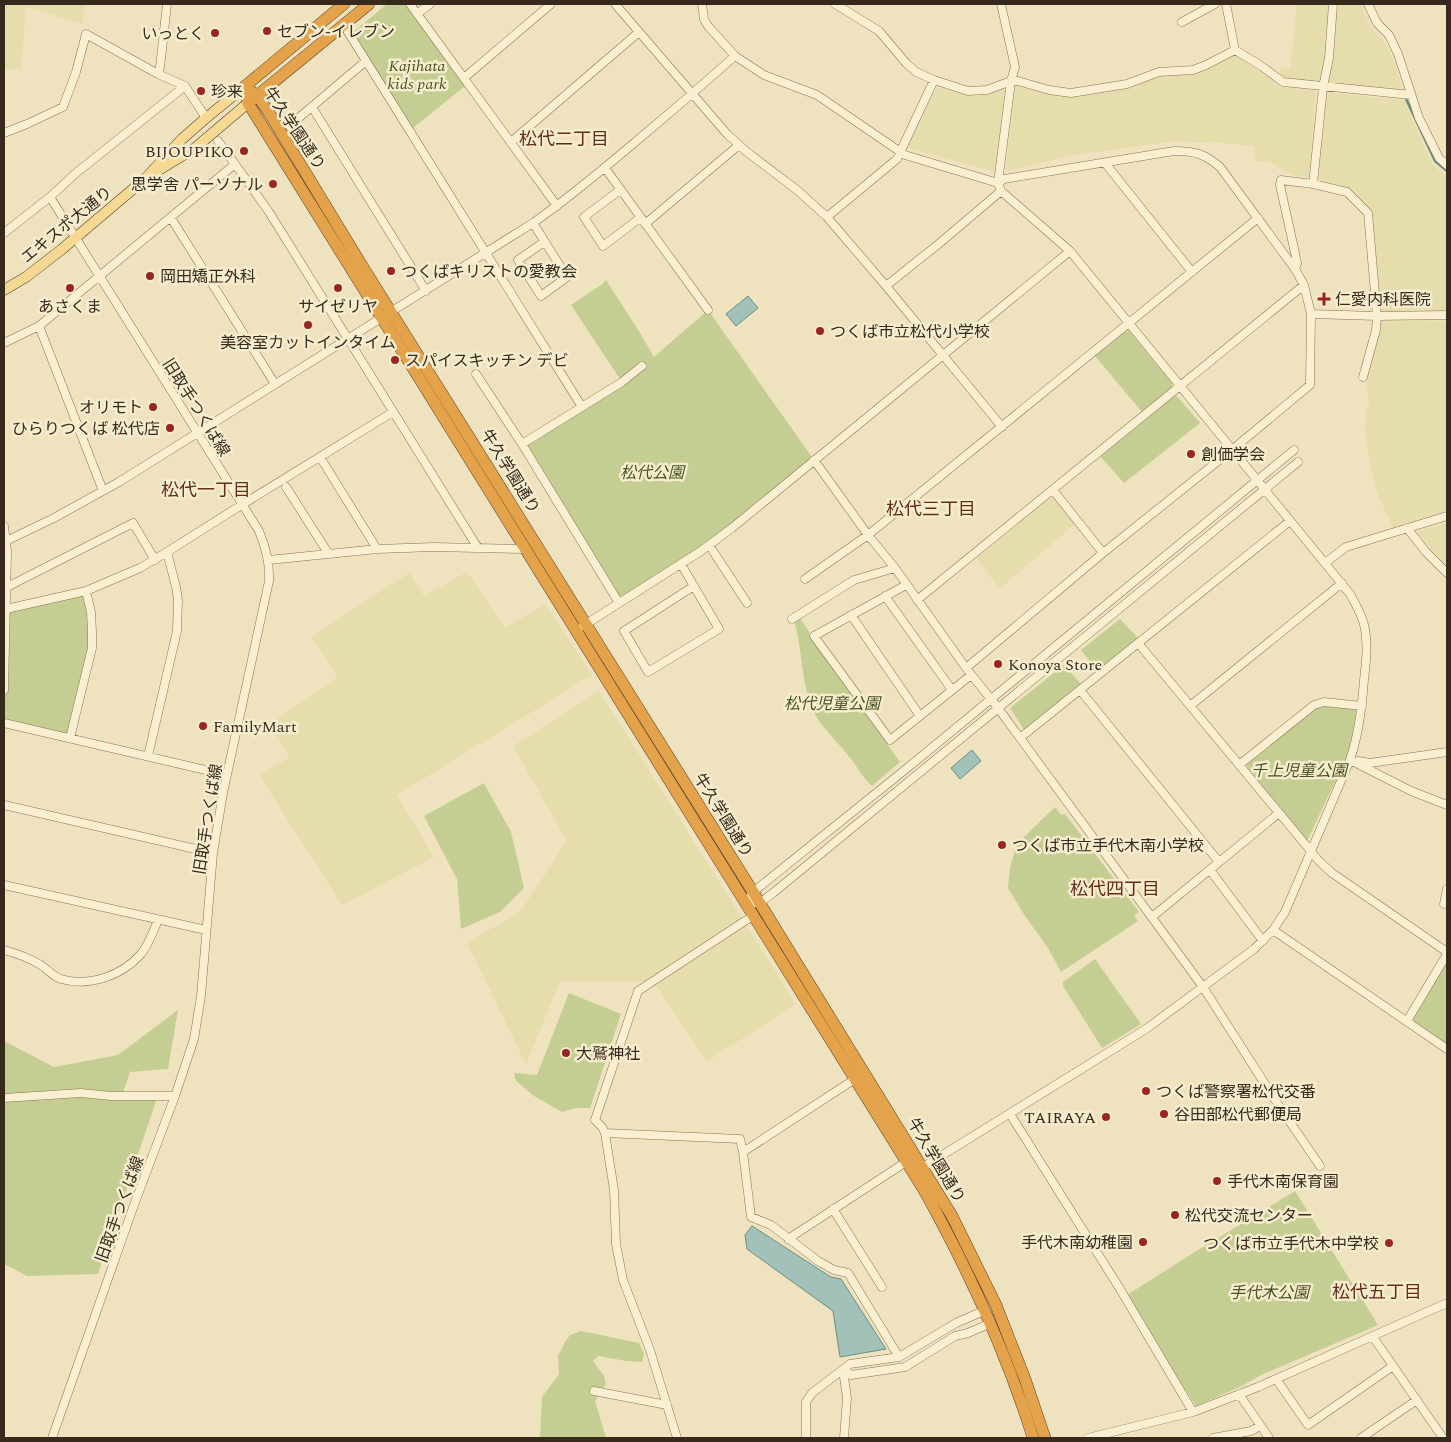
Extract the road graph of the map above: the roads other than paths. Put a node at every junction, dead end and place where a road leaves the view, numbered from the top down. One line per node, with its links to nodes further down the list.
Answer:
1 (167, 4): 22 (street)
2 (344, 4): 27 (highway)
3 (369, 4): 17 (highway)
4 (410, 4): 15 (street)
5 (430, 4): 15 (street)
6 (551, 4): 23 (street)
7 (615, 4): 18 (street)
8 (702, 4): 20 (street)
9 (835, 4): 24 (street)
10 (1001, 4): 25 (street)
11 (1215, 4): 16 (street)
12 (1226, 4): 19 (street)
13 (1333, 4): 28 (street)
14 (1368, 4): 31 (street)
15 (417, 14): 23 (street)
16 (1182, 22)
17 (343, 24): 21 (street); 29 (highway)
18 (639, 32): 30 (street); 38 (street)
19 (1236, 50): 25 (street); 28 (street)
20 (735, 56): 30 (street); 40 (street)
21 (366, 61): 33 (street); 60 (street)
22 (158, 74): 26 (street); 36 (street)
23 (464, 78): 38 (street)
24 (934, 80): 25 (street); 40 (street)
25 (1011, 81): 47 (street)
26 (185, 86): 34 (street); 49 (street)
27 (244, 87): 29 (highway, 牛久学園通り); 32 (highway, 牛久学園通り); 34 (main road, エキスポ大通り)
28 (1323, 87): 31 (street); 46 (street)
29 (258, 95): 32 (highway); 70 (highway, 牛久学園通り)
30 (692, 95): 39 (street); 44 (street)
31 (1411, 95): 43 (street)
32 (248, 103): 45 (main road, エキスポ大通り); 70 (highway, 牛久学園通り)
33 (312, 107): 35 (street); 67 (street)
34 (206, 118): 45 (main road, エキスポ大通り)
35 (289, 126)
36 (4, 133)
37 (218, 141): 42 (street)
38 (511, 142): 50 (street)
39 (739, 145): 51 (street); 54 (street)
40 (900, 152): 47 (street); 51 (street)
41 (1105, 163): 47 (street); 53 (street); 62 (street)
42 (234, 164): 52 (street); 75 (street)
43 (1447, 165)
44 (605, 168): 48 (street); 50 (street)
45 (146, 178): 57 (main road, エキスポ大通り)
46 (1313, 184): 61 (street); 71 (street)
47 (999, 187): 59 (street); 65 (street)
48 (620, 190): 54 (street); 54 (street)
49 (50, 197): 56 (street); 57 (street, 旧取手つくば線)
50 (557, 206): 55 (street)
51 (828, 217): 65 (street)
52 (171, 218): 63 (street); 81 (street)
53 (1258, 218): 61 (street); 62 (street)
54 (643, 221): 68 (street)
55 (533, 223): 58 (street); 60 (street)
56 (4, 234)
57 (75, 237): 63 (street, 旧取手つくば線); 66 (main road, エキスポ大通り)
58 (544, 242): 58 (street)
59 (1070, 251): 73 (street); 77 (street)
60 (486, 254): 67 (street); 83 (street)
61 (1295, 269): 64 (street)
62 (1192, 272): 73 (street)
63 (99, 276): 74 (street); 86 (street, 旧取手つくば線)
64 (1304, 285): 69 (street); 82 (street)
65 (886, 286): 77 (street)
66 (4, 290)
67 (426, 291): 70 (street)
68 (708, 310)
69 (1311, 314): 71 (street); 88 (street)
70 (387, 315): 75 (street); 108 (highway, 牛久学園通り); 132 (highway, 牛久学園通り)
71 (1378, 316): 72 (street); 80 (street)
72 (1447, 316)
73 (1129, 324): 82 (street); 85 (street)
74 (39, 326): 76 (street); 97 (street)
75 (348, 340): 81 (street); 84 (street)
76 (4, 343)
77 (942, 355): 85 (street); 91 (street)
78 (642, 366): 83 (street)
79 (476, 374): 87 (street)
80 (1363, 377)
81 (275, 384): 86 (street)
82 (1180, 386): 88 (street); 96 (street)
83 (582, 408): 87 (street)
84 (393, 412): 90 (street); 106 (street)
85 (1002, 427): 103 (street)
86 (197, 432): 97 (street); 98 (street, 旧取手つくば線)
87 (522, 444): 127 (street)
88 (1233, 450): 93 (street); 111 (street)
89 (1294, 450): 93 (street)
90 (320, 457): 98 (street); 107 (street)
91 (814, 460): 103 (street); 105 (street)
92 (1298, 462): 95 (street)
93 (1258, 480): 95 (street); 139 (street)
94 (286, 487): 110 (street)
95 (1265, 489): 100 (street); 142 (street)
96 (1053, 490): 111 (street); 126 (street)
97 (103, 491): 104 (street)
98 (242, 505): 109 (street); 113 (street, 旧取手つくば線)
99 (1447, 516): 102 (street)
100 (1290, 521): 114 (street); 133 (street)
101 (4, 526): 104 (street)
102 (1407, 528): 114 (street); 118 (street)
103 (868, 535): 116 (street); 119 (street)
104 (5, 541): 117 (street)
105 (709, 545): 115 (street); 128 (street)
106 (478, 548): 107 (street); 108 (street)
107 (377, 549): 110 (street)
108 (525, 549): 132 (highway, 牛久学園通り)
109 (168, 552): 112 (street); 148 (street)
110 (328, 553): 113 (street)
111 (1103, 553): 134 (street)
112 (155, 560): 123 (street); 124 (street)
113 (269, 560): 151 (street, 旧取手つくば線)
114 (1325, 563): 120 (street)
115 (681, 564): 122 (street); 127 (street)
116 (895, 568): 121 (street); 131 (street)
117 (5, 572): 123 (street)
118 (1447, 573)
119 (805, 579)
120 (1342, 583): 140 (street); 141 (street)
121 (906, 585): 125 (street); 126 (street)
122 (694, 586): 122 (street)
123 (7, 587): 129 (street)
124 (86, 591): 129 (street); 145 (street)
125 (885, 596): 130 (street); 137 (street)
126 (917, 600): 134 (street)
127 (619, 603): 132 (street)
128 (746, 603)
129 (6, 609): 136 (street)
130 (851, 615): 143 (street); 143 (street)
131 (792, 618)
132 (581, 627): 161 (highway, 牛久学園通り); 162 (highway, 牛久学園通り)
133 (1138, 643): 138 (street); 140 (street)
134 (966, 668): 135 (street)
135 (971, 675): 137 (street); 139 (street)
136 (4, 690)
137 (952, 690): 143 (street)
138 (1080, 690): 146 (street); 157 (street)
139 (990, 699): 142 (street); 161 (street)
140 (1190, 706): 150 (street)
141 (1362, 706): 149 (street); 150 (street)
142 (998, 708): 146 (street); 163 (street)
143 (920, 716)
144 (4, 723): 145 (street)
145 (70, 738): 148 (street)
146 (1020, 738): 166 (street)
147 (1447, 752): 149 (street)
148 (148, 756): 151 (street)
149 (1350, 760): 153 (street); 155 (street)
150 (1240, 765): 154 (street)
151 (227, 774): 156 (street, 旧取手つくば線)
152 (4, 805): 156 (street)
153 (1447, 805)
154 (1279, 813): 155 (street); 157 (street)
155 (1311, 851): 169 (street); 172 (street)
156 (213, 853): 168 (street, 旧取手つくば線)
157 (1219, 862): 158 (street)
158 (1210, 870): 166 (street); 170 (street)
159 (4, 884): 167 (street)
160 (1447, 889): 164 (street)
161 (753, 892): 162 (street); 163 (highway, 牛久学園通り)
162 (746, 903): 163 (street); 165 (highway, 牛久学園通り)
163 (760, 903): 184 (highway, 牛久学園通り)
164 (1444, 904)
165 (754, 915): 176 (highway, 牛久学園通り); 180 (street)
166 (1152, 917): 173 (street)
167 (158, 920): 168 (street); 171 (street)
168 (206, 930): 177 (street, 旧取手つくば線)
169 (1274, 930): 170 (street); 174 (street)
170 (1263, 941): 173 (street)
171 (4, 950)
172 (1447, 953): 174 (street)
173 (1204, 987): 179 (street); 183 (street)
174 (1407, 1021): 175 (street)
175 (1447, 1049)
176 (855, 1079): 181 (street); 182 (highway, 牛久学園通り)
177 (175, 1096): 178 (street); 203 (street, 旧取手つくば線)
178 (4, 1098)
179 (1010, 1114): 184 (street); 200 (street)
180 (605, 1133): 181 (street); 199 (street)
181 (743, 1152): 186 (street)
182 (906, 1162): 184 (highway, 牛久学園通り); 185 (street)
183 (1320, 1166)
184 (918, 1170): 189 (highway, 牛久学園通り); 208 (highway, 牛久学園通り)
185 (833, 1209): 186 (street); 187 (street)
186 (788, 1239): 192 (street)
187 (882, 1287)
188 (1447, 1303): 191 (street)
189 (986, 1310): 190 (highway, 牛久学園通り); 192 (street)
190 (991, 1323): 194 (street); 207 (highway, 牛久学園通り)
191 (1373, 1337): 193 (street); 195 (street)
192 (900, 1357): 194 (street)
193 (1393, 1366): 195 (street); 198 (street)
194 (843, 1370): 205 (street); 206 (street)
195 (1276, 1379): 197 (street)
196 (594, 1391): 199 (street)
197 (1239, 1394): 200 (street); 201 (street)
198 (1417, 1400): 202 (street); 212 (street)
199 (667, 1405): 204 (street)
200 (1193, 1412): 209 (street)
201 (1260, 1426): 210 (street); 211 (street)
202 (1439, 1437)
203 (52, 1438)
204 (678, 1438)
205 (806, 1438)
206 (844, 1438)
207 (1032, 1438)
208 (1045, 1438)
209 (1093, 1438)
210 (1213, 1438)
211 (1269, 1438)
212 (1361, 1438)

